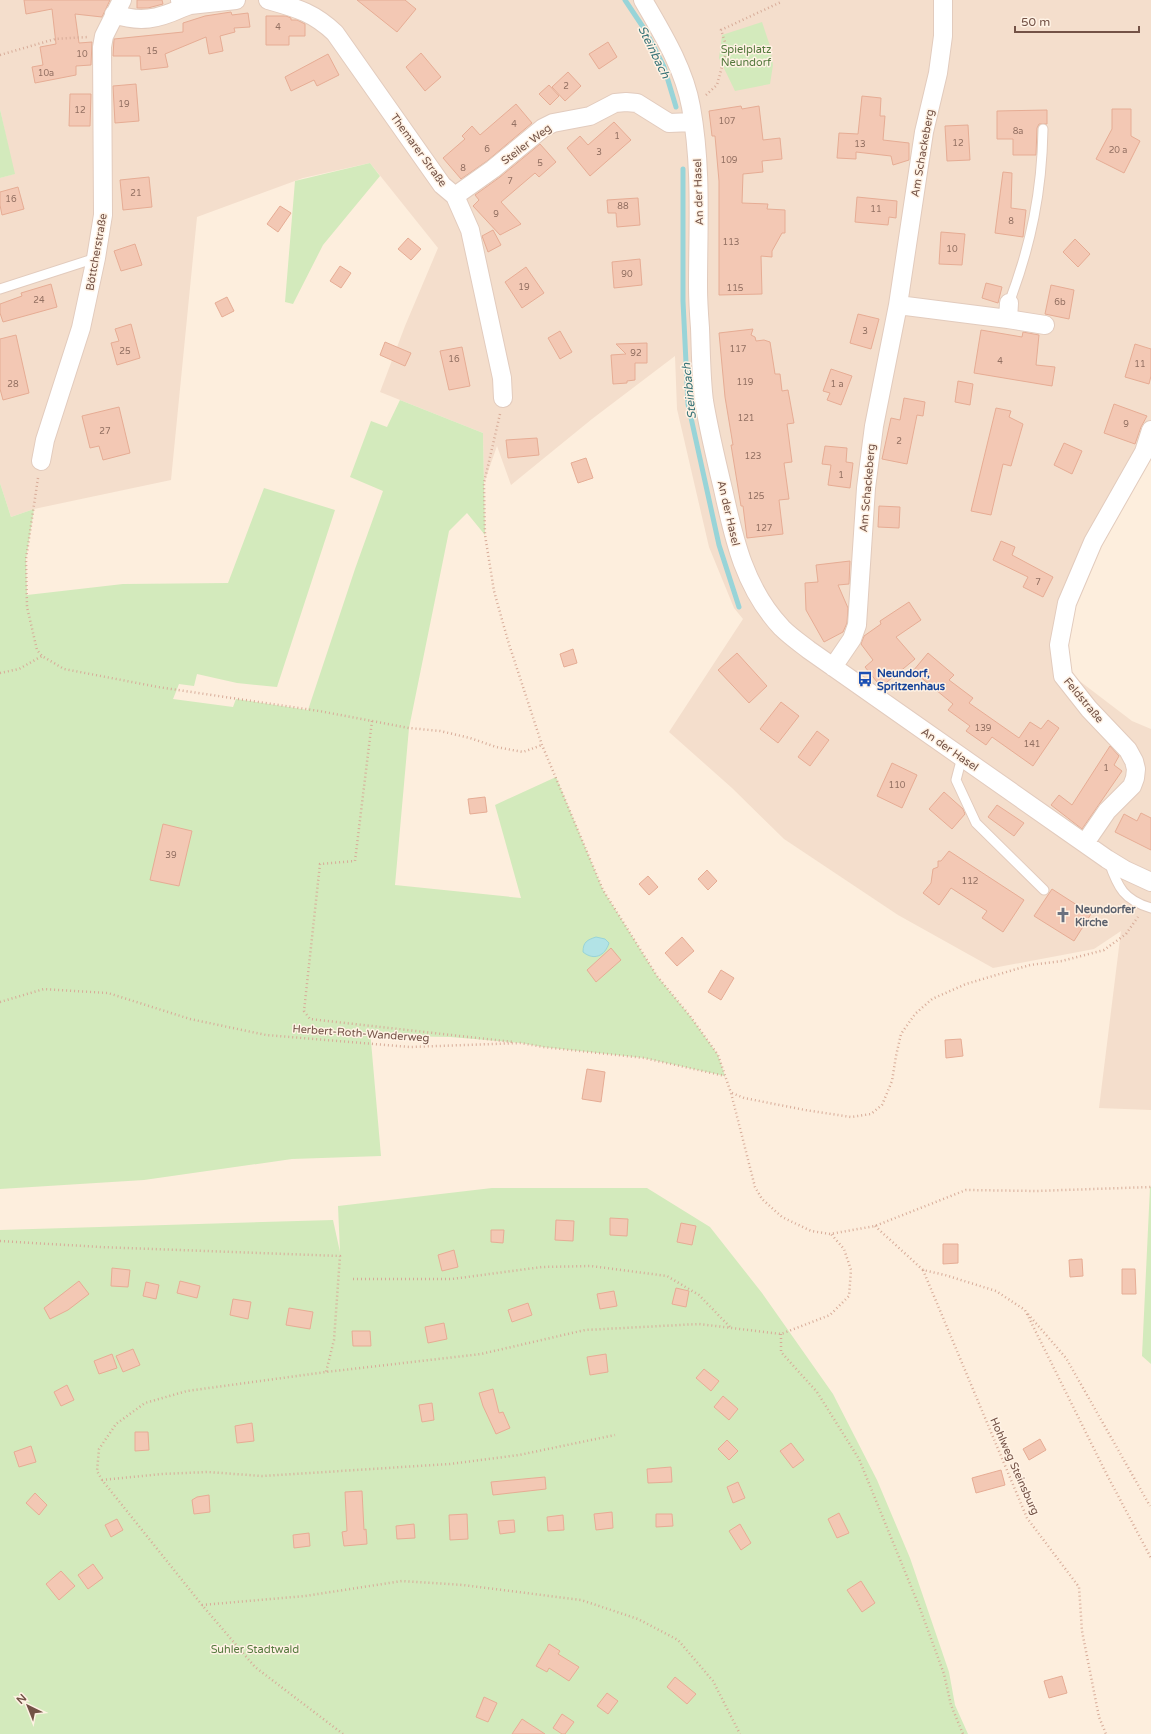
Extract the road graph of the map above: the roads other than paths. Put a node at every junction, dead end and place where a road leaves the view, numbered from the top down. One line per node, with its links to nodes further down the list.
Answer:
1 (236, 0): 5 (street)
2 (268, 0): 9 (street, Themarer Straße)
3 (643, 0): 7 (street, An der Hasel)
4 (943, 0): 12 (street, Am Schackeberg)
5 (181, 4): 6 (street, Böttcherstraße)
6 (118, 7): 10 (street, Böttcherstraße)
7 (693, 122): 9 (street, Steiler Weg); 18 (street, An der Hasel)
8 (1044, 129): 13 (lane)
9 (455, 196): 15 (street, Themarer Straße)
10 (96, 258): 11 (lane); 17 (street, Böttcherstraße)
11 (0, 289)
12 (898, 305): 13 (street); 18 (street, Am Schackeberg)
13 (1009, 311): 14 (street)
14 (1045, 325)
15 (503, 398)
16 (1151, 430): 20 (street, Feldstraße)
17 (41, 461)
18 (833, 667): 19 (street, An der Hasel)
19 (962, 757): 20 (street, An der Hasel); 23 (lane)
20 (1085, 843): 21 (street, An der Hasel)
21 (1108, 859): 22 (street, An der Hasel); 24 (lane)
22 (1151, 882)
23 (1044, 890)
24 (1151, 908)

